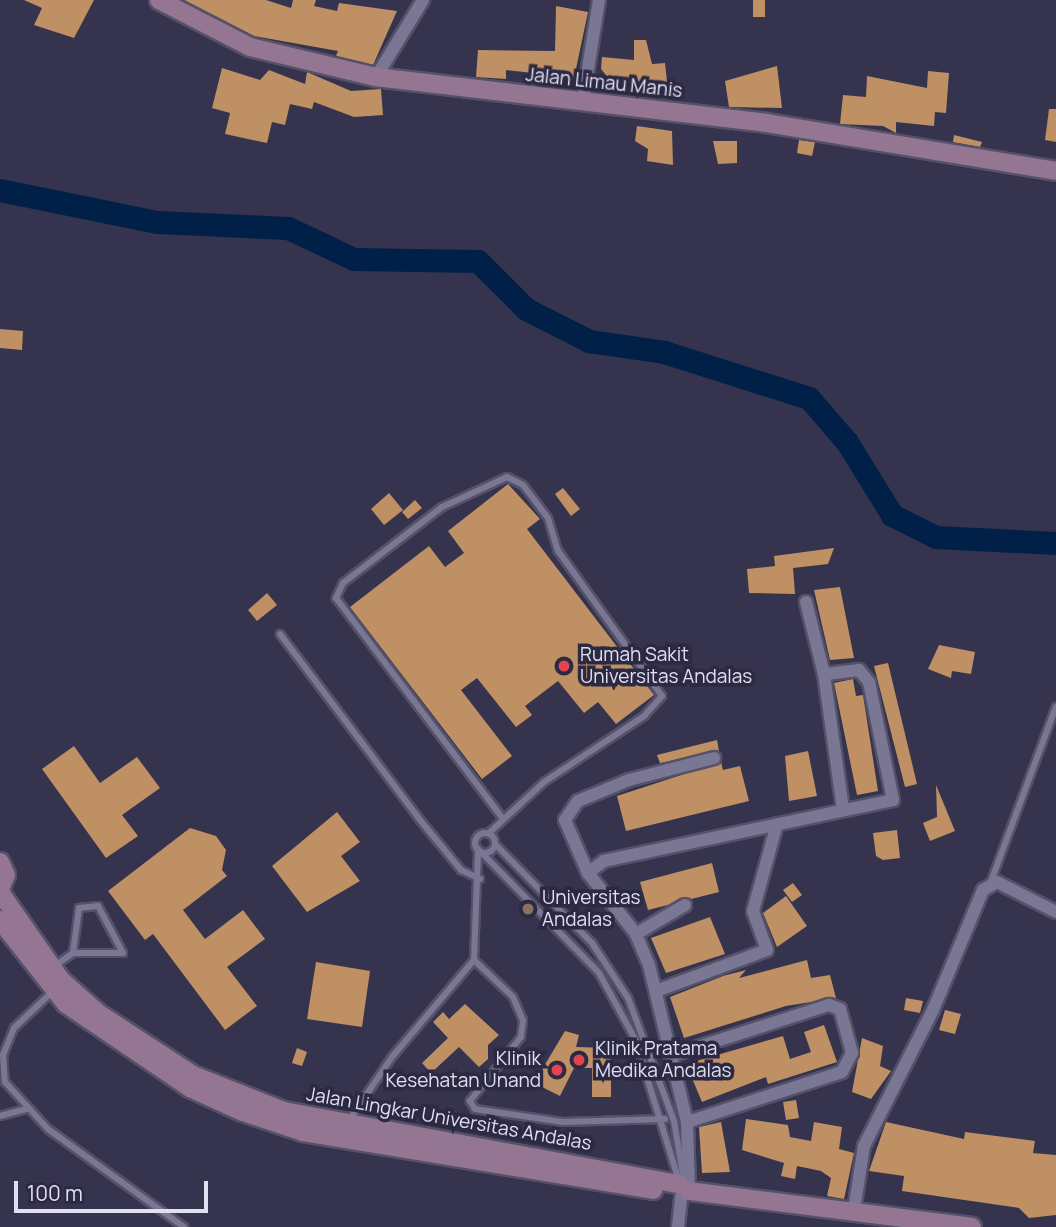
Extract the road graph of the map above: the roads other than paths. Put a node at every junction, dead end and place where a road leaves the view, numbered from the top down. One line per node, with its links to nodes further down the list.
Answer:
1 (159, 0): 4 (street, Jalan Limau Manis)
2 (423, 0): 4 (street)
3 (599, 0): 5 (street)
4 (376, 77): 5 (street, Jalan Limau Manis)
5 (583, 100): 6 (street, Jalan Limau Manis)
6 (1056, 170)
7 (806, 601): 9 (street)
8 (280, 634): 20 (lane)
9 (824, 674): 12 (street); 12 (street)
10 (1056, 707): 21 (lane)
11 (714, 758): 19 (street)
12 (843, 810): 14 (street)
13 (503, 819): 13 (lane); 15 (lane)
14 (776, 824): 19 (street); 30 (street)
15 (489, 833): 16 (lane); 17 (lane)
16 (495, 844): 17 (lane); 40 (lane)
17 (480, 851): 20 (lane); 36 (lane)
18 (0, 862): 22 (street)
19 (588, 873): 26 (street)
20 (480, 879): 28 (lane)
21 (990, 884): 24 (street); 41 (street)
22 (0, 890): 29 (street, Jalan Lingkar Universitas Andalas)
23 (685, 905): 26 (street)
24 (1056, 912)
25 (0, 920): 31 (street, Jalan Lingkar Universitas Andalas)
26 (636, 934): 30 (street)
27 (73, 953): 27 (lane); 29 (lane)
28 (474, 960): 36 (lane); 38 (lane)
29 (51, 969): 34 (street, Jalan Lingkar Universitas Andalas)
30 (656, 991): 32 (street)
31 (52, 992): 33 (lane); 34 (street, Jalan Lingkar Universitas Andalas)
32 (673, 1055): 37 (street); 37 (street)
33 (26, 1109): 35 (lane); 42 (lane)
34 (258, 1109): 38 (street, Jalan Lingkar Universitas Andalas); 39 (street, Jalan Lingkar Universitas Andalas)
35 (0, 1116)
36 (665, 1119): 40 (lane)
37 (687, 1122): 40 (street)
38 (347, 1124): 39 (street, Jalan Lingkar Universitas Andalas)
39 (419, 1143): 40 (street, Jalan Lingkar Universitas Andalas)
40 (682, 1188): 41 (street, Jalan Lingkar Universitas Andalas); 43 (street)
41 (854, 1210): 44 (street, Jalan Lingkar Universitas Andalas)
42 (184, 1227)
43 (678, 1227)
44 (972, 1227)

